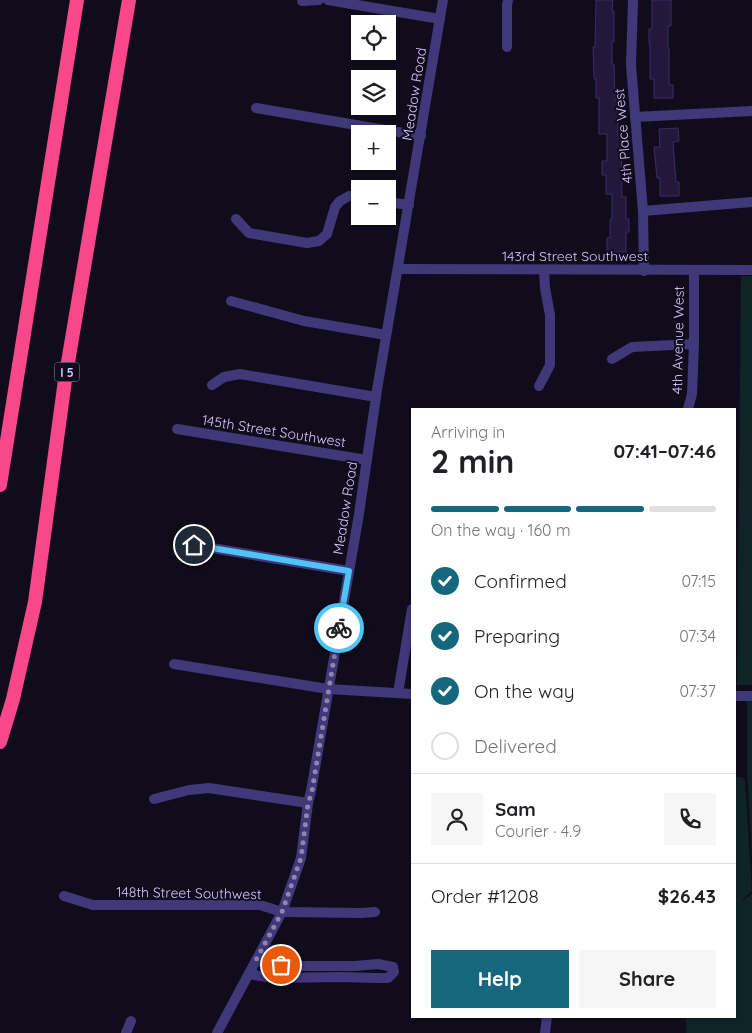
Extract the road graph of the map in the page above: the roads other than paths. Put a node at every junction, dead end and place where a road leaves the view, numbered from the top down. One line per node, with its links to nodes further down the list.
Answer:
1 (77, 0): 36 (highway)
2 (129, 0): 46 (highway, I 5)
3 (319, 0): 8 (street)
4 (328, 0): 9 (street)
5 (443, 0): 9 (street, Meadow Road)
6 (508, 0): 10 (street)
7 (633, 0): 13 (street, 4th Place West)
8 (302, 1)
9 (440, 18): 14 (street, Meadow Road)
10 (507, 47)
11 (256, 108): 14 (street)
12 (752, 111): 13 (street)
13 (635, 117): 19 (street, 4th Place West)
14 (421, 136): 18 (street, Meadow Road)
15 (351, 196): 20 (street)
16 (752, 202): 19 (street)
17 (396, 203): 18 (street)
18 (409, 205): 21 (street, Meadow Road)
19 (643, 211): 24 (street, 4th Place West)
20 (236, 219)
21 (398, 269): 22 (street, 143rd Street Southwest); 27 (street, Meadow Road)
22 (544, 270): 24 (street, 143rd Street Southwest); 31 (street)
23 (752, 270): 25 (street, 143rd Street Southwest)
24 (644, 271): 25 (street, 143rd Street Southwest)
25 (694, 271): 28 (street, 4th Avenue West)
26 (231, 301): 27 (street)
27 (386, 335): 32 (street, Meadow Road)
28 (694, 344): 29 (street); 33 (street, 4th Avenue West)
29 (612, 359)
30 (212, 385): 32 (street)
31 (539, 386)
32 (376, 397): 35 (street, Meadow Road)
33 (688, 408)
34 (177, 429): 35 (street, 145th Street Southwest)
35 (367, 460): 38 (street, Meadow Road)
36 (0, 485)
37 (194, 545): 38 (street)
38 (349, 571): 41 (street, Meadow Road)
39 (411, 615): 42 (street)
40 (174, 664): 41 (street)
41 (328, 689): 42 (street); 48 (street, Meadow Road)
42 (398, 693): 43 (street)
43 (411, 694)
44 (736, 696): 45 (street)
45 (752, 696)
46 (0, 742)
47 (154, 799): 48 (street)
48 (308, 804): 50 (street, Meadow Road)
49 (64, 896): 50 (street, 148th Street Southwest)
50 (282, 912): 51 (street, 148th Street Southwest); 52 (street, Meadow Road)
51 (375, 912)
52 (256, 960): 53 (street, Meadow Road); 53 (street)
53 (249, 974): 57 (street, Meadow Road)
54 (546, 1018): 58 (street)
55 (130, 1021): 56 (street)
56 (126, 1033)
57 (217, 1033)
58 (545, 1033)

